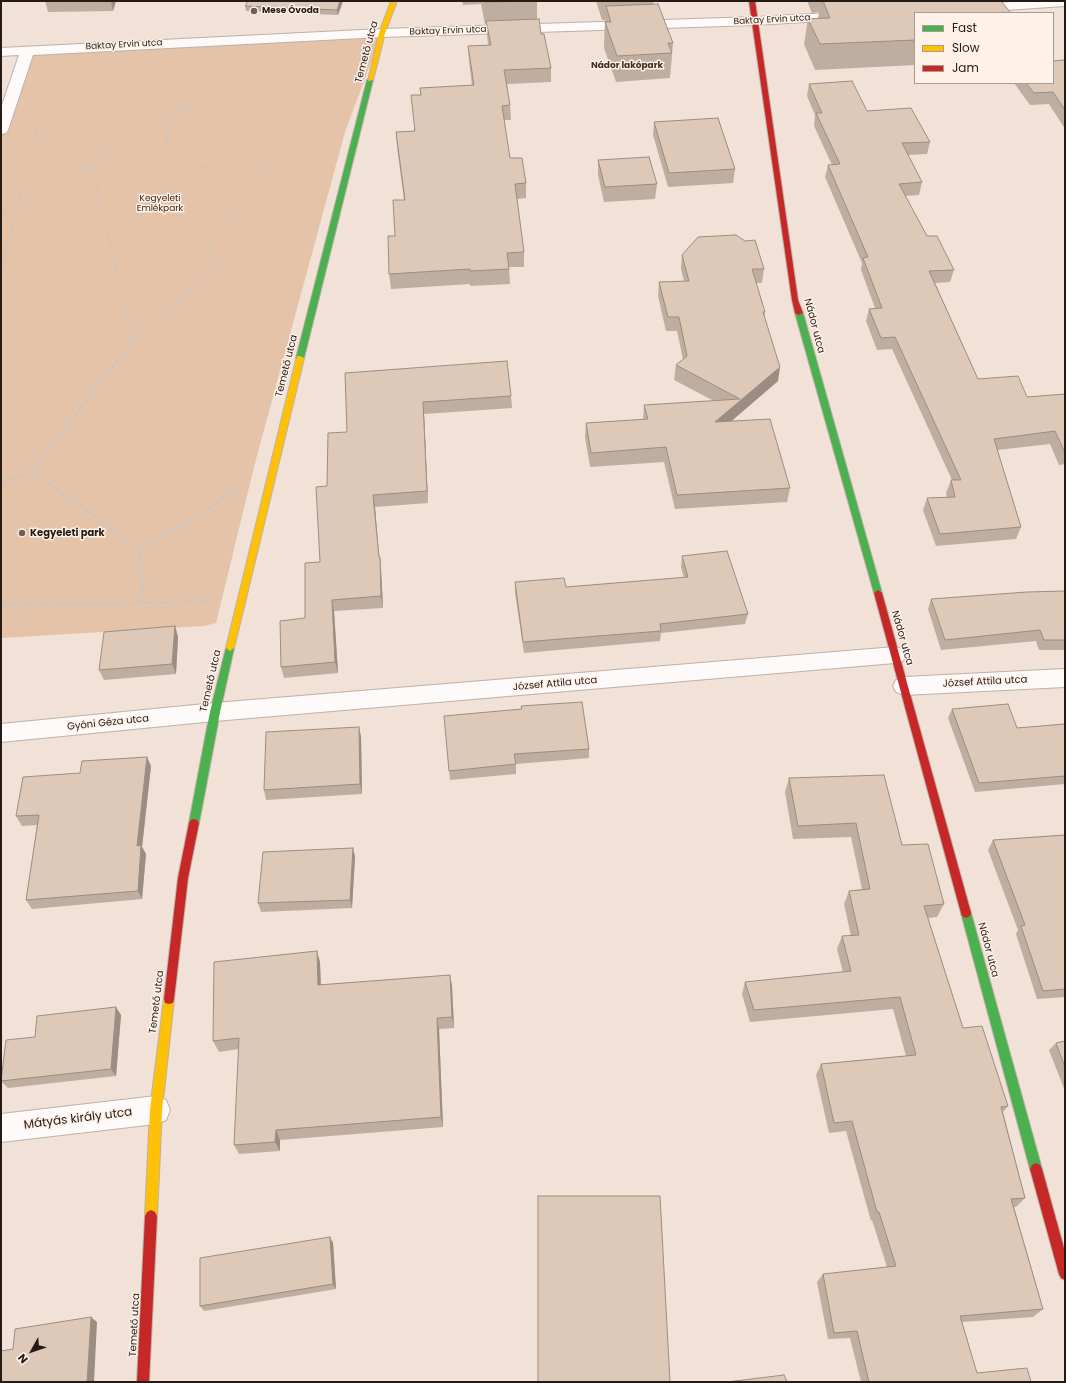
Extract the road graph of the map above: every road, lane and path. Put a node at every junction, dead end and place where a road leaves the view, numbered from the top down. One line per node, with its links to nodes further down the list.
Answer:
1 (394, 1): 7 (street, Temető utca)
2 (752, 1): 6 (street, Nádor utca)
3 (1063, 3): 4 (street)
4 (966, 9)
5 (863, 15): 6 (street, Baktay Ervin utca)
6 (756, 21): 7 (street, Baktay Ervin utca); 33 (street, Nádor utca)
7 (382, 33): 8 (street, Baktay Ervin utca); 36 (street, Temető utca)
8 (28, 50): 9 (street, Baktay Ervin utca); 14 (street)
9 (1, 52)
10 (267, 61): 13 (path)
11 (149, 63): 13 (path)
12 (38, 82): 15 (path)
13 (177, 111): 18 (path); 19 (path)
14 (1, 130)
15 (36, 135): 17 (path); 20 (path)
16 (328, 146): 18 (path)
17 (87, 166): 19 (path); 20 (path)
18 (265, 169): 21 (path)
19 (93, 170): 25 (path)
20 (20, 202): 22 (path); 24 (path)
21 (230, 208): 23 (path); 23 (path)
22 (1, 212)
23 (215, 268): 25 (path)
24 (1, 270)
25 (133, 342): 26 (path)
26 (32, 471): 27 (path); 29 (path)
27 (1, 483)
28 (238, 489): 29 (path)
29 (141, 550): 31 (path)
30 (215, 602): 31 (path)
31 (142, 603): 32 (path)
32 (1, 604)
33 (895, 655): 35 (street, Nádor utca); 36 (street, József Attila utca)
34 (1065, 678): 35 (street, József Attila utca)
35 (904, 686): 40 (street, Nádor utca)
36 (215, 712): 37 (street, Gyóni Géza utca); 38 (street, Temető utca)
37 (1, 733)
38 (156, 1110): 39 (street, Mátyás király utca); 41 (street, Temető utca)
39 (1, 1128)
40 (1065, 1274)
41 (144, 1382)

